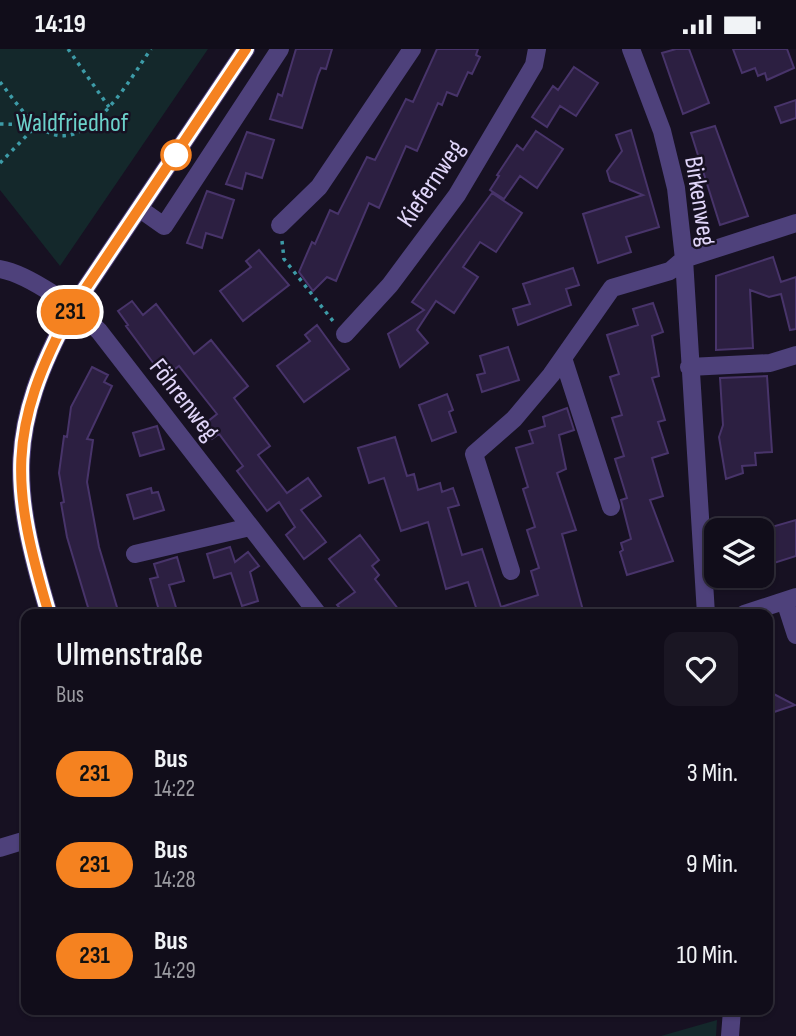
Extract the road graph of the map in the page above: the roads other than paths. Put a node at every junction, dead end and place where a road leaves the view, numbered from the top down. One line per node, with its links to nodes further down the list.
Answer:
1 (246, 49): 6 (street)
2 (280, 49): 7 (street)
3 (412, 49): 10 (street)
4 (537, 49): 14 (street, Kiefernweg)
5 (631, 49): 11 (street, Birkenweg)
6 (220, 89): 7 (street); 8 (street)
7 (243, 103): 8 (street)
8 (140, 209): 13 (street)
9 (796, 223): 11 (street)
10 (280, 225)
11 (684, 259): 16 (street); 17 (street, Birkenweg)
12 (0, 269): 13 (street, Föhrenweg)
13 (71, 310): 19 (street, Föhrenweg); 23 (street)
14 (345, 334)
15 (796, 355): 17 (street)
16 (563, 358): 18 (street); 21 (street)
17 (689, 367): 25 (street, Birkenweg)
18 (611, 507)
19 (250, 527): 20 (street); 24 (street, Föhrenweg)
20 (135, 554)
21 (511, 571)
22 (790, 599): 26 (street); 27 (street)
23 (47, 609)
24 (314, 609)
25 (706, 609)
26 (759, 609)
27 (796, 635)
28 (21, 842): 29 (street)
29 (0, 848)
30 (732, 1015): 31 (street)
31 (730, 1036)

